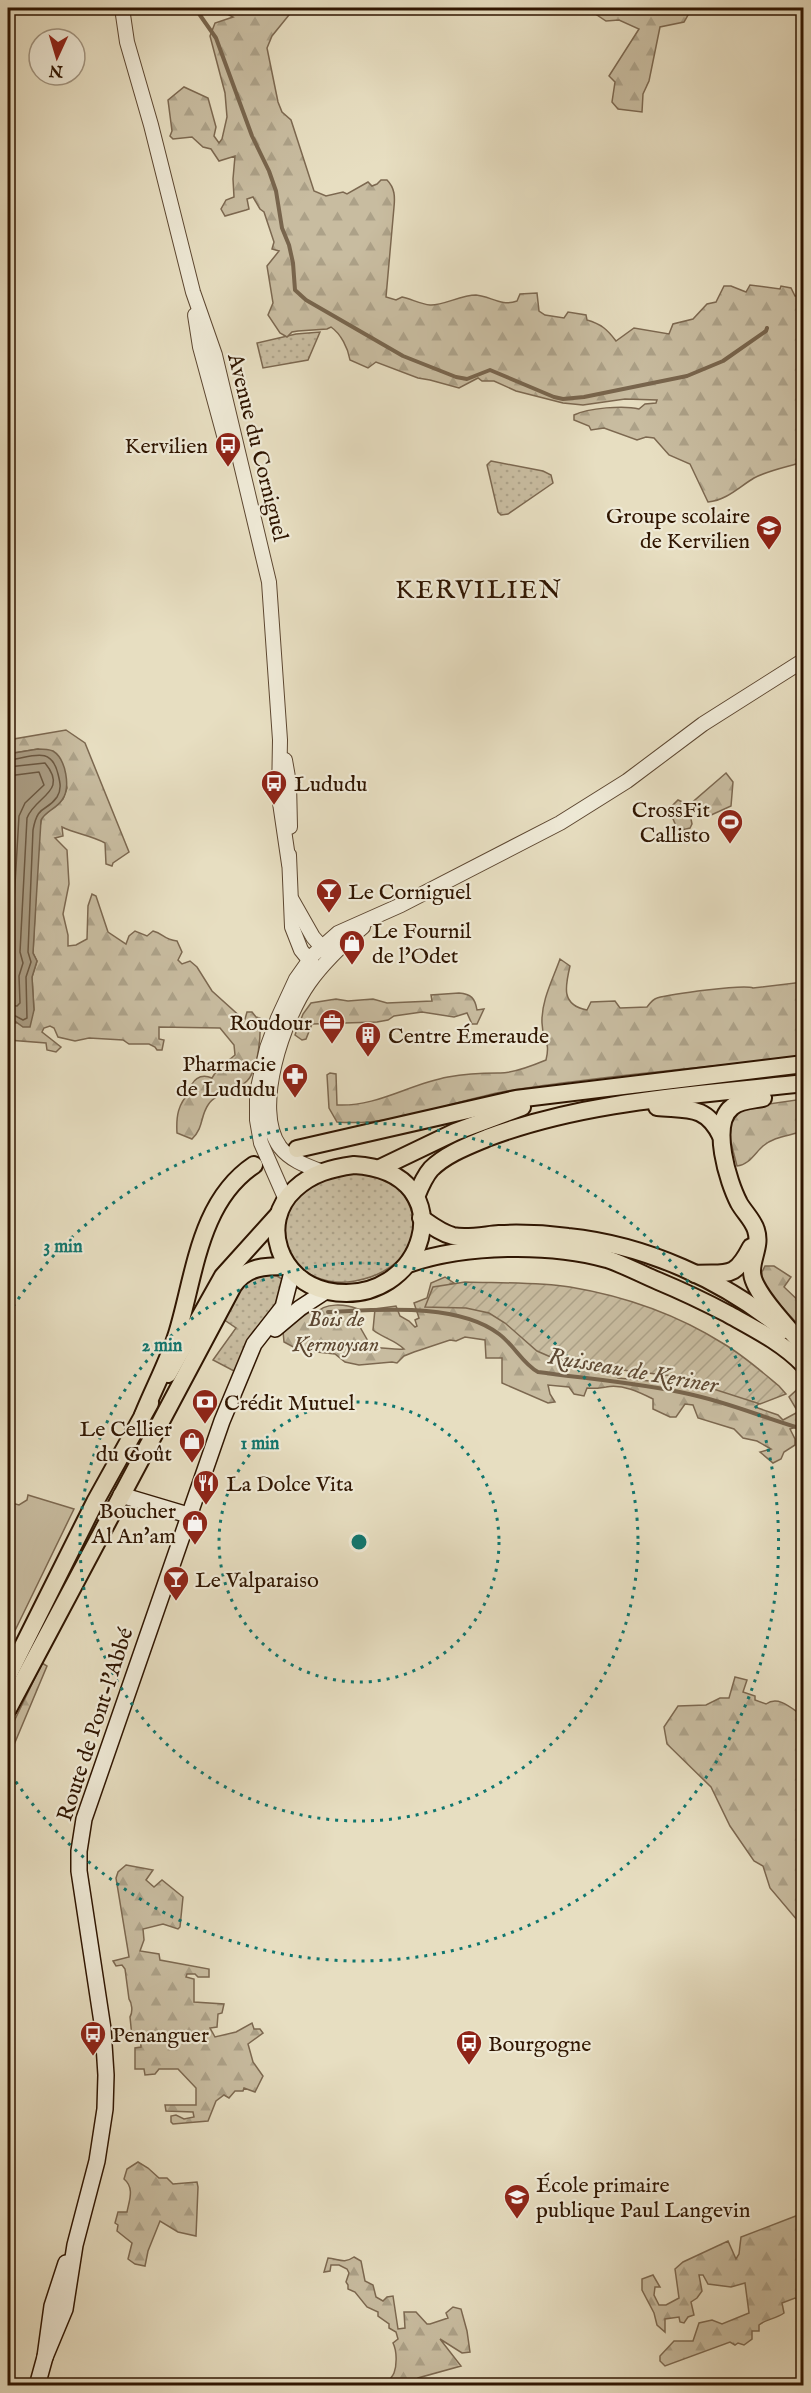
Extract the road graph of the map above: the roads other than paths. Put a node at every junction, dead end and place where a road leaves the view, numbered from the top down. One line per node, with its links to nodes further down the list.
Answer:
1 (111, 8): 3 (street, Avenue du Corniguel)
2 (122, 8): 3 (street, Avenue du Corniguel)
3 (127, 42): 7 (street, Avenue du Corniguel)
4 (804, 660): 6 (street)
5 (804, 670): 6 (street)
6 (653, 763): 8 (street)
7 (292, 898): 8 (street, Avenue du Corniguel); 9 (street, Avenue du Corniguel)
8 (326, 952): 9 (street)
9 (314, 965): 19 (street); 21 (street)
10 (804, 1064): 11 (main road)
11 (656, 1081): 16 (main road); 18 (main road)
12 (804, 1083): 14 (main road)
13 (804, 1092): 15 (main road)
14 (633, 1104): 15 (main road); 20 (main road)
15 (721, 1136): 23 (main road)
16 (297, 1149)
17 (254, 1165): 31 (main road)
18 (380, 1168): 19 (main road); 20 (main road)
19 (323, 1172): 21 (main road)
20 (416, 1197): 22 (main road)
21 (282, 1208): 25 (main road); 31 (main road)
22 (421, 1218): 24 (main road); 26 (main road)
23 (757, 1236): 26 (main road); 28 (main road)
24 (408, 1264): 27 (main road); 29 (main road)
25 (290, 1269): 27 (main road); 30 (main road, Route de Pont-l'Abbé); 32 (main road)
26 (695, 1274): 28 (main road)
27 (327, 1291): 30 (main road, Route de Pont-l'Abbé)
28 (802, 1344)
29 (804, 1365)
30 (242, 1372): 33 (main road, Route de Pont-l'Abbé)
31 (143, 1415): 34 (main road)
32 (121, 1495): 33 (main road); 35 (main road)
33 (188, 1515): 36 (main road, Route de Pont-l'Abbé)
34 (8, 1676)
35 (8, 1709)
36 (38, 2385)

